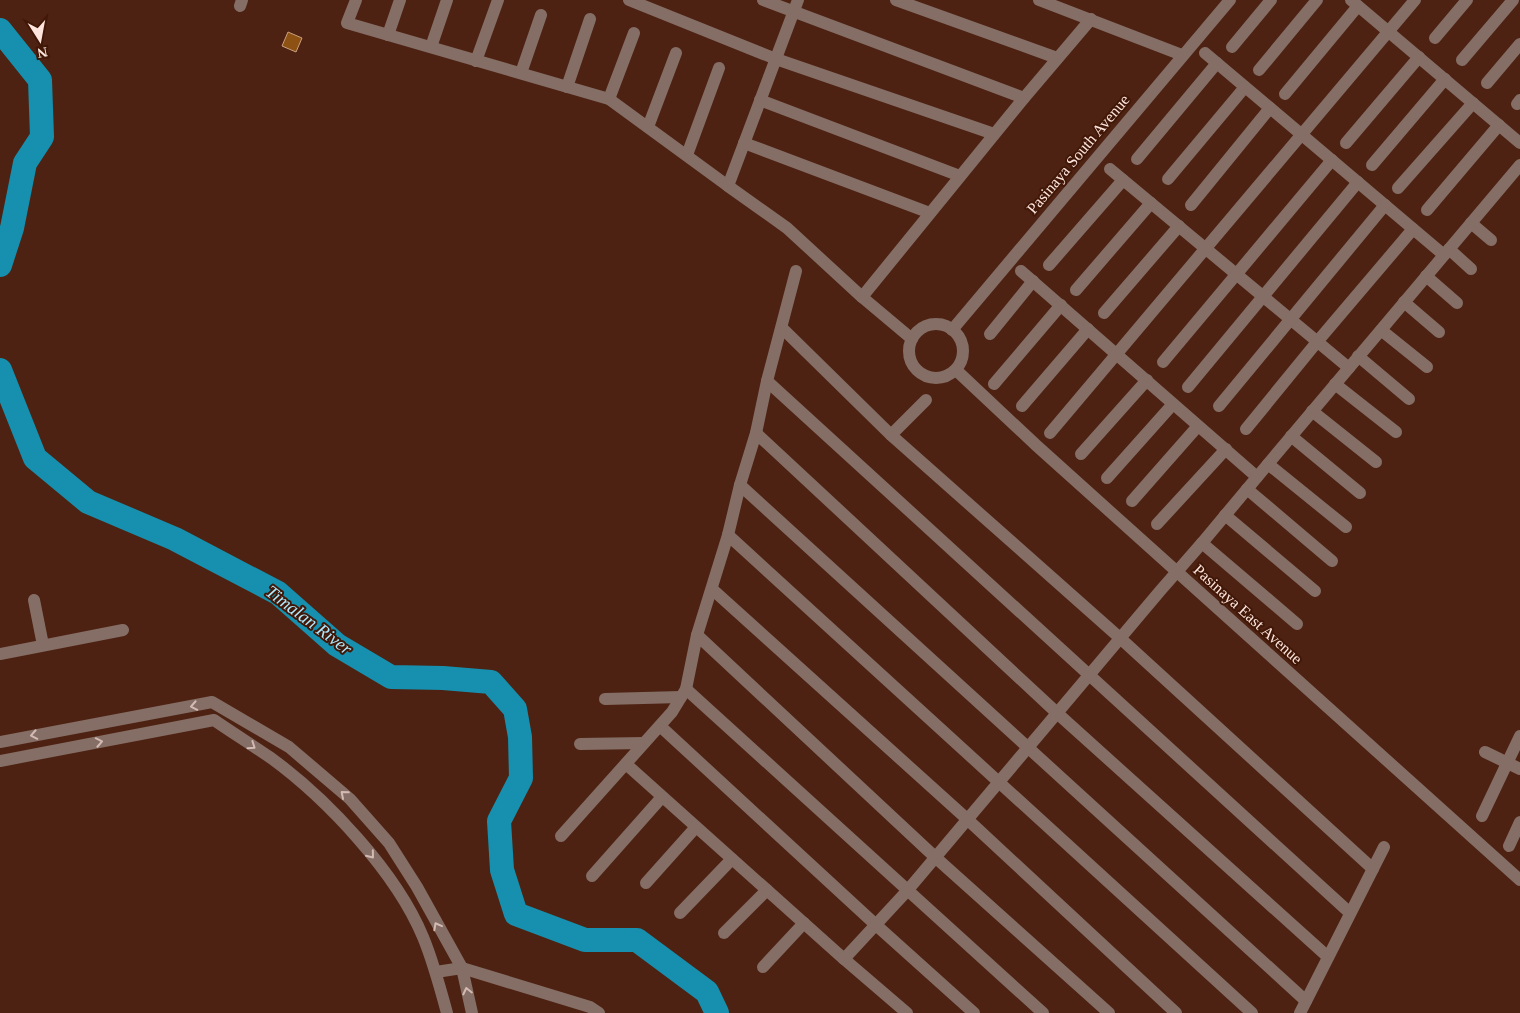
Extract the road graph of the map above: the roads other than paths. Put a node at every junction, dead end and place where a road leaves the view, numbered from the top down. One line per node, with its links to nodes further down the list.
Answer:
1 (356, 0): 22 (street)
2 (400, 0): 22 (street)
3 (447, 0): 25 (street)
4 (498, 0): 33 (street)
5 (630, 0): 32 (street)
6 (763, 0): 16 (street)
7 (896, 0): 31 (street)
8 (1039, 0): 19 (street)
9 (1230, 0): 29 (street, Pasinaya South Avenue)
10 (1271, 0): 26 (street)
11 (1317, 0): 37 (street)
12 (1415, 0): 20 (street)
13 (1467, 0): 23 (street)
14 (1513, 0): 34 (street)
15 (1354, 3): 20 (street); 43 (street)
16 (795, 6): 32 (street); 44 (street)
17 (541, 15): 38 (street)
18 (590, 19): 41 (street)
19 (1091, 19): 29 (street); 31 (street)
20 (1388, 32): 30 (street); 52 (street)
21 (634, 33): 45 (street)
22 (388, 35): 25 (street)
23 (1435, 38)
24 (1520, 44): 40 (street)
25 (431, 47): 33 (street)
26 (1232, 47)
27 (676, 53): 50 (street)
28 (1205, 53): 35 (street)
29 (1182, 55): 96 (street, Pasinaya South Avenue)
30 (1419, 57): 39 (street); 54 (street)
31 (1057, 58): 44 (street)
32 (776, 59): 46 (street); 51 (street)
33 (476, 60): 38 (street)
34 (1462, 60)
35 (1218, 63): 42 (street); 57 (street)
36 (719, 68): 56 (street)
37 (1259, 70)
38 (521, 73): 41 (street)
39 (1445, 79): 47 (street); 59 (street)
40 (1487, 84)
41 (566, 87): 45 (street)
42 (1245, 87): 48 (street); 63 (street)
43 (1285, 94)
44 (1024, 98): 51 (street)
45 (609, 99): 50 (street)
46 (760, 100): 53 (street); 62 (street)
47 (1473, 103): 49 (street); 67 (street)
48 (1270, 108): 52 (street); 69 (street)
49 (1499, 125): 55 (street); 71 (street)
50 (648, 127): 56 (street)
51 (994, 134): 62 (street)
52 (1302, 134): 58 (street); 77 (street)
53 (744, 142): 66 (street); 72 (street)
54 (1346, 143)
55 (1520, 143)
56 (687, 156): 66 (street)
57 (1137, 160)
58 (1332, 160): 65 (street); 83 (street)
59 (1372, 165)
60 (1520, 165): 73 (street)
61 (1110, 169): 64 (street)
62 (960, 176): 72 (street)
63 (1168, 179)
64 (1123, 180): 68 (street); 79 (street)
65 (1358, 182): 70 (street); 87 (street)
66 (728, 186): 88 (street)
67 (1398, 188)
68 (1151, 203): 74 (street); 86 (street)
69 (1191, 205)
70 (1385, 205): 75 (street); 93 (street)
71 (1427, 210)
72 (930, 213): 88 (street)
73 (1471, 223): 76 (street); 78 (street)
74 (1179, 226): 77 (street); 92 (street)
75 (1413, 229): 78 (street); 101 (street)
76 (1491, 240)
77 (1206, 248): 83 (street); 102 (street)
78 (1446, 252): 80 (street); 84 (street)
79 (1049, 265)
80 (1471, 269)
81 (796, 271): 94 (street)
82 (1021, 271): 85 (street)
83 (1236, 274): 87 (street); 104 (street)
84 (1426, 276): 89 (street); 90 (street)
85 (1033, 281): 91 (street); 99 (street)
86 (1076, 290)
87 (1263, 296): 93 (street); 112 (street)
88 (862, 297): 100 (street)
89 (1404, 302): 97 (street); 98 (street)
90 (1457, 303)
91 (1061, 305): 95 (street); 110 (street)
92 (1104, 313)
93 (1290, 319): 101 (street); 117 (street)
94 (782, 328): 109 (street); 124 (street)
95 (1088, 329): 102 (street); 116 (street)
96 (952, 330): 100 (street); 107 (street)
97 (1381, 330): 103 (street); 105 (street)
98 (1439, 332)
99 (990, 334)
100 (912, 339): 107 (street)
101 (1317, 342): 106 (street); 120 (street)
102 (1117, 354): 108 (street); 123 (street)
103 (1358, 356): 106 (street); 113 (street)
104 (1163, 362)
105 (1427, 367)
106 (1349, 368): 111 (street)
107 (956, 370): 142 (street, Pasinaya East Avenue)
108 (1146, 380): 115 (street); 127 (street)
109 (767, 381): 122 (street); 152 (street)
110 (994, 384)
111 (1335, 384): 118 (street); 121 (street)
112 (1188, 387)
113 (1409, 399)
114 (926, 400): 124 (street)
115 (1173, 404): 119 (street); 131 (street)
116 (1022, 406)
117 (1219, 406)
118 (1312, 411): 125 (street); 128 (street)
119 (1198, 426): 126 (street); 135 (street)
120 (1246, 429)
121 (1396, 432)
122 (756, 433): 132 (street); 155 (street)
123 (1050, 433)
124 (891, 435): 149 (street)
125 (1291, 436): 129 (street); 134 (street)
126 (1226, 450): 130 (street); 137 (street)
127 (1081, 454)
128 (1376, 462)
129 (1268, 464): 130 (street); 138 (street)
130 (1257, 476): 133 (street)
131 (1107, 478)
132 (740, 485): 139 (street); 161 (street)
133 (1247, 489): 136 (street); 141 (street)
134 (1360, 493)
135 (1132, 501)
136 (1225, 515): 140 (street); 144 (street)
137 (1157, 524)
138 (1346, 527)
139 (728, 535): 143 (street); 167 (street)
140 (1202, 543): 142 (street); 146 (street)
141 (1332, 561)
142 (1176, 571): 149 (street); 180 (street, Pasinaya East Avenue)
143 (712, 589): 148 (street); 170 (street)
144 (1315, 591)
145 (34, 600): 150 (street)
146 (1297, 624)
147 (123, 630): 150 (street)
148 (697, 634): 153 (street); 176 (street)
149 (1120, 638): 152 (street); 178 (street)
150 (43, 645): 151 (street)
151 (0, 654)
152 (1088, 676): 155 (street); 185 (street)
153 (684, 693): 154 (street); 156 (street); 183 (street)
154 (605, 698)
155 (1057, 713): 161 (street); 189 (street)
156 (660, 726): 159 (street); 187 (street)
157 (1520, 736): 164 (street)
158 (0, 742): 192 (street, one-way to 158)
159 (644, 743): 160 (street); 165 (street)
160 (580, 744)
161 (1027, 748): 167 (street); 194 (street)
162 (1485, 752): 164 (street)
163 (0, 761): 193 (street, one-way to 193)
164 (1508, 762): 166 (street); 169 (street)
165 (626, 764): 168 (street); 173 (street)
166 (1520, 769)
167 (998, 783): 170 (street); 203 (street)
168 (662, 796): 172 (street); 179 (street)
169 (1482, 816)
170 (967, 819): 176 (street); 202 (street)
171 (1520, 822): 174 (street)
172 (696, 827): 177 (street); 181 (street)
173 (561, 836)
174 (1509, 846)
175 (1384, 847): 178 (street)
176 (935, 857): 183 (street); 201 (street)
177 (732, 859): 182 (street); 184 (street)
178 (1373, 868): 185 (street)
179 (592, 876)
180 (1520, 880)
181 (646, 883)
182 (766, 890): 186 (street); 188 (street)
183 (907, 891): 187 (street); 200 (street)
184 (680, 913)
185 (1350, 914): 189 (street)
186 (804, 923): 190 (street); 191 (street)
187 (876, 925): 190 (street); 199 (street)
188 (724, 933)
189 (1328, 957): 194 (street)
190 (844, 959): 198 (street)
191 (763, 967)
192 (462, 968): 193 (street); 196 (street, one-way to 192); 197 (street)
193 (436, 972): 195 (street)
194 (1306, 1001): 204 (street)
195 (447, 1013)
196 (472, 1013)
197 (599, 1013)
198 (906, 1013)
199 (974, 1013)
200 (1043, 1013)
201 (1109, 1013)
202 (1175, 1013)
203 (1252, 1013)
204 (1300, 1013)

